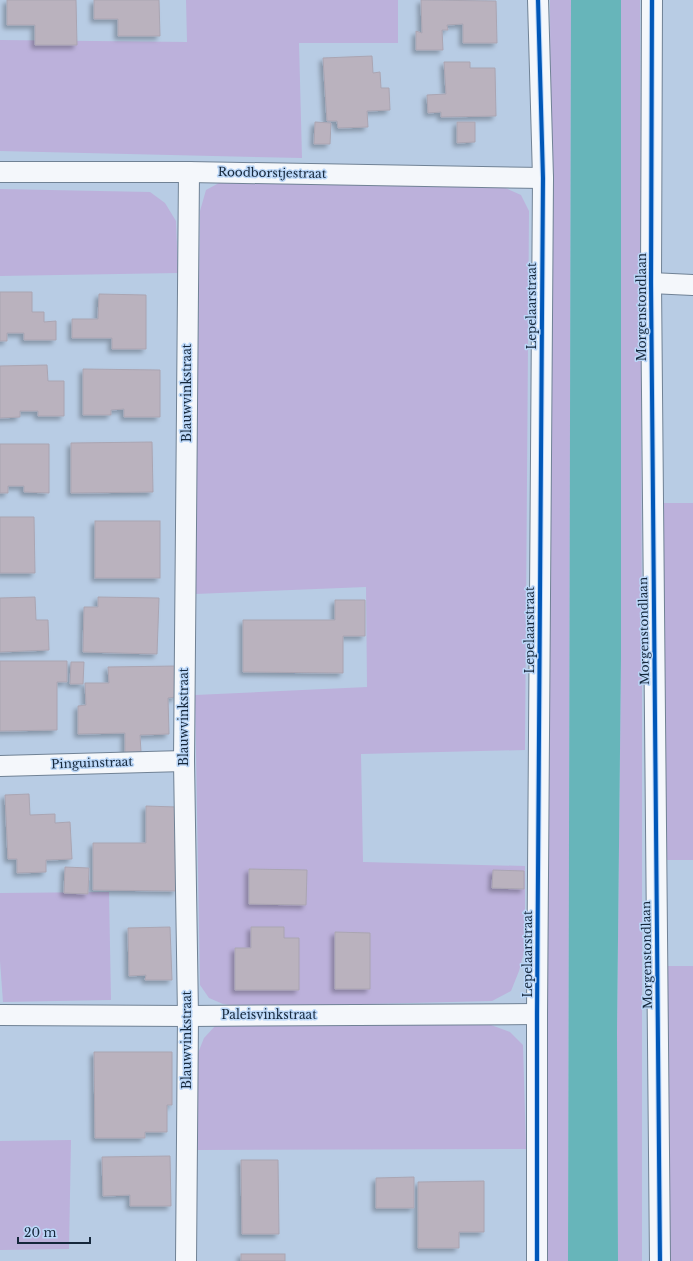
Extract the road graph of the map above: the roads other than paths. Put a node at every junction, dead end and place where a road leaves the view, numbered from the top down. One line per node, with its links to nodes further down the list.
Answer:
1 (538, 0): 5 (street, Lepelaarstraat)
2 (652, 0): 6 (street, Morgenstondlaan)
3 (0, 172): 4 (street, Roodborstjestraat)
4 (189, 172): 5 (street, Roodborstjestraat); 8 (street, Blauwvinkstraat)
5 (543, 178): 10 (street, Lepelaarstraat)
6 (651, 283): 7 (street); 15 (street, Morgenstondlaan)
7 (693, 284)
8 (184, 761): 9 (street, Pinguinstraat); 12 (street, Blauwvinkstraat)
9 (0, 766)
10 (538, 1014): 12 (street, Paleisvinkstraat); 14 (street, Lepelaarstraat)
11 (0, 1015): 12 (street, Paleisvinkstraat)
12 (188, 1016): 13 (street, Blauwvinkstraat)
13 (186, 1261)
14 (538, 1261)
15 (660, 1261)

